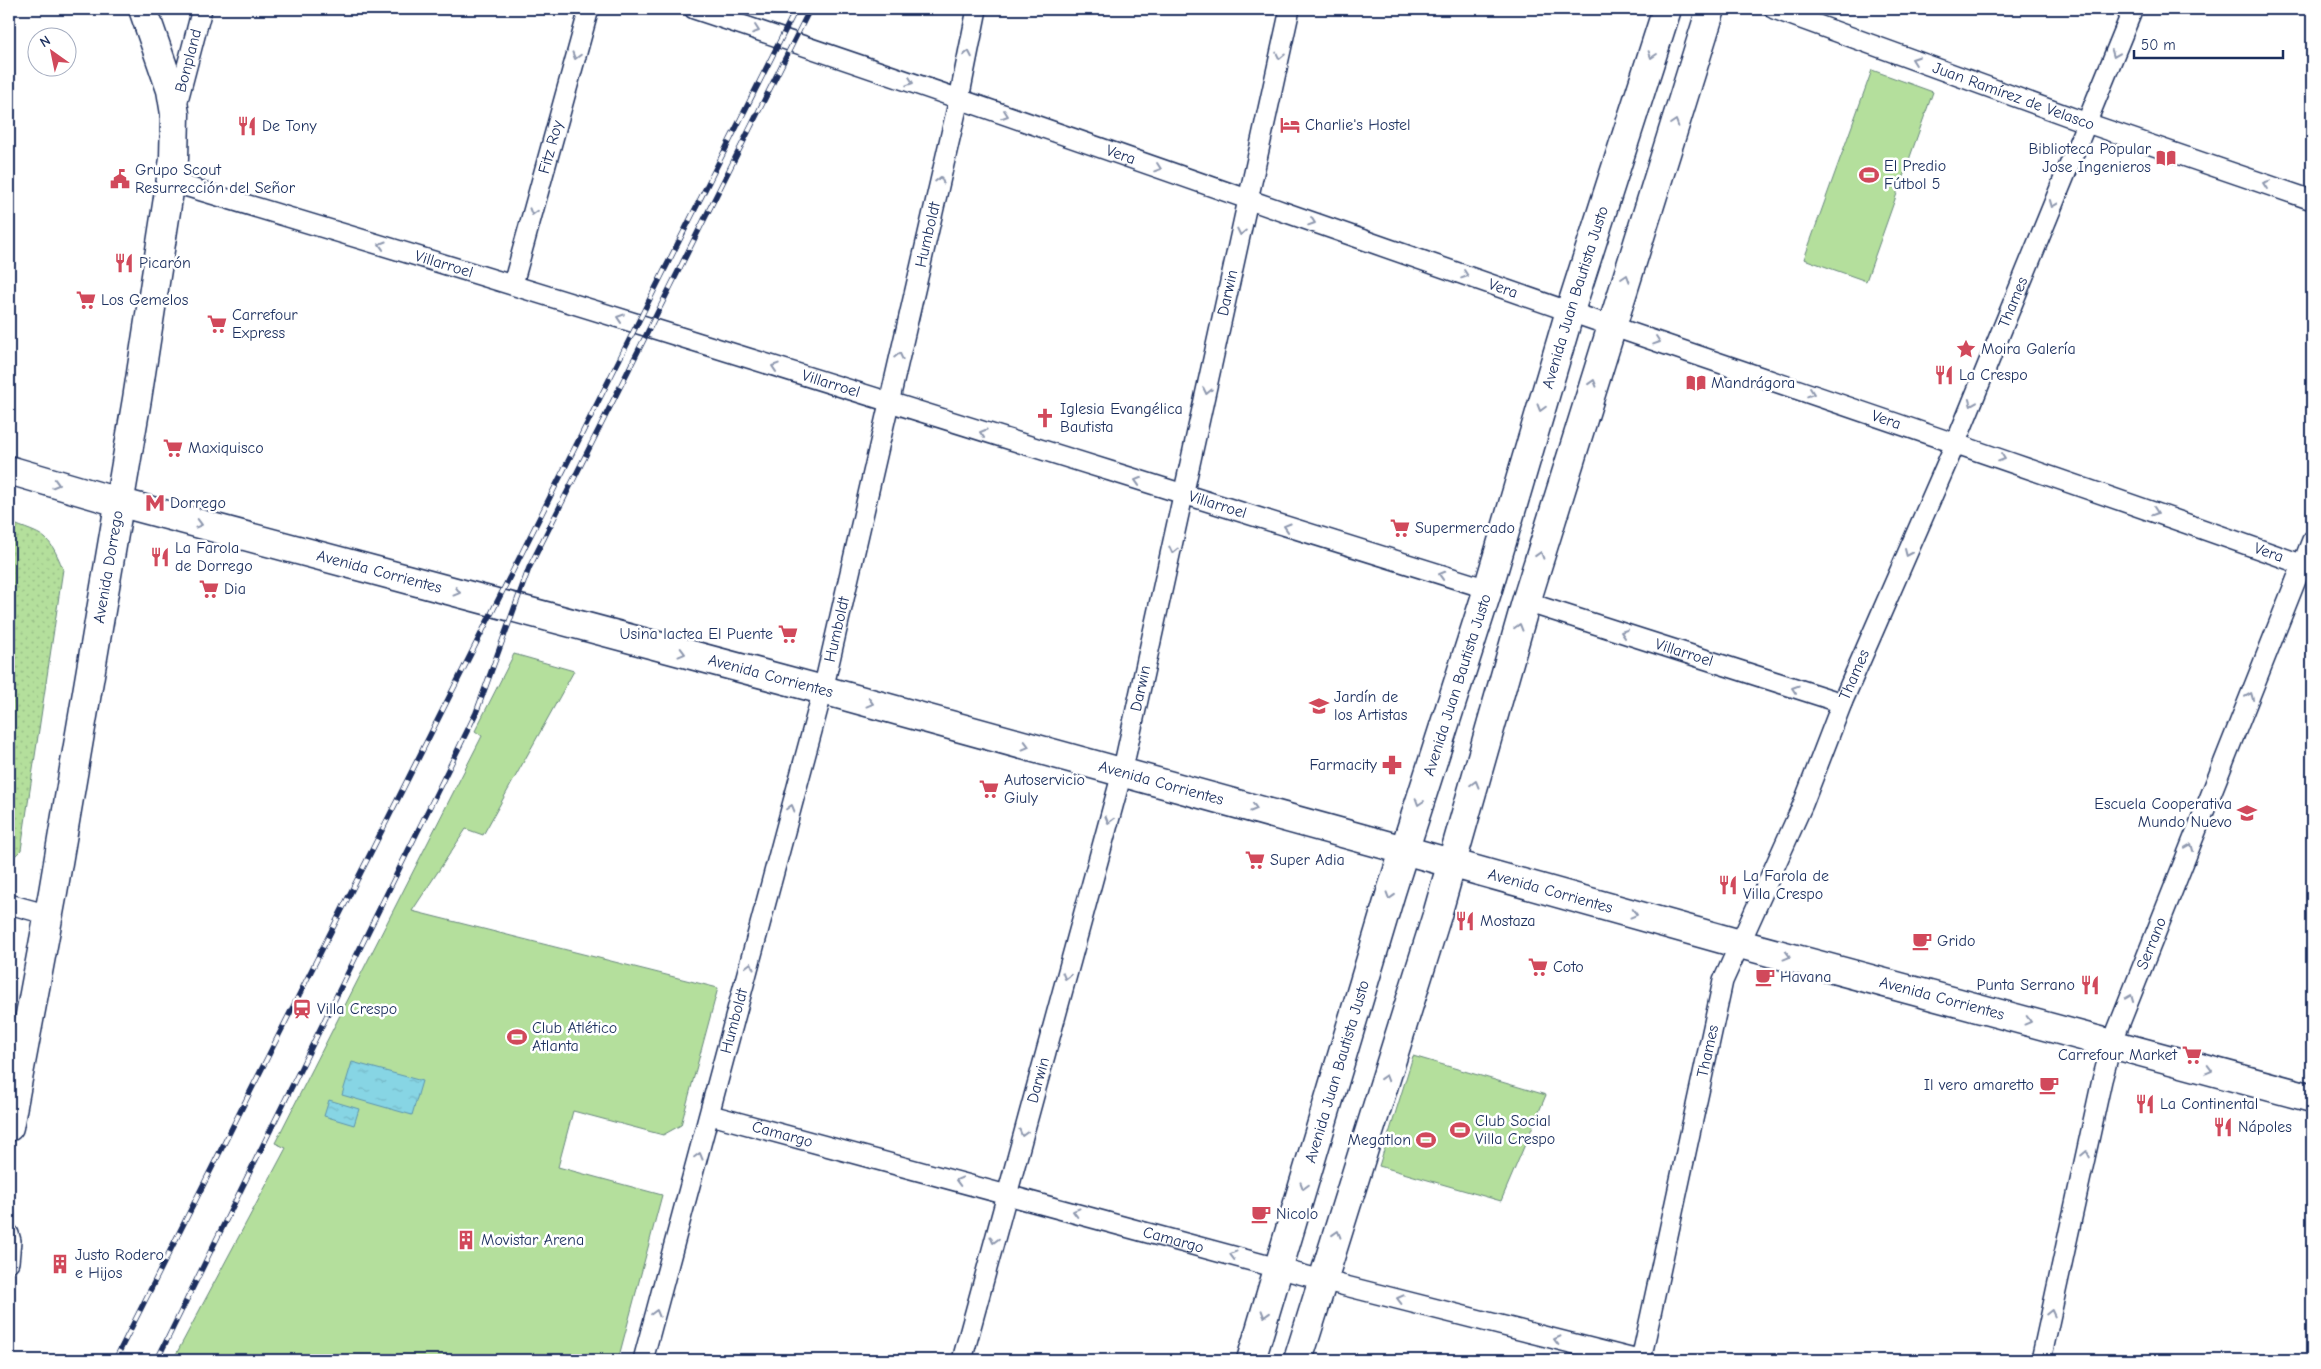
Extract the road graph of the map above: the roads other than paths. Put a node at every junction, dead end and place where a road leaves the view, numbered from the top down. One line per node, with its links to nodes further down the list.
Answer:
1 (143, 9): 12 (main road, Avenida Dorrego)
2 (202, 9): 12 (street, Bonpland)
3 (589, 9): 17 (street, Fitz Roy, one-way to 17)
4 (694, 9): 11 (street, Vera, one-way to 11)
5 (977, 9): 11 (street, Humboldt, one-way to 5)
6 (1290, 9): 15 (street, Darwin, one-way to 15)
7 (1667, 9): 18 (main road, Avenida Juan Bautista Justo, one-way to 18)
8 (1711, 9): 19 (main road, one-way to 8)
9 (1774, 9): 13 (street, Juan Ramírez de Velasco, one-way to 9)
10 (2133, 9): 13 (street, Thames, one-way to 13)
11 (959, 99): 15 (street, Vera, one-way to 15); 20 (street, Humboldt, one-way to 11)
12 (175, 114): 14 (main road, Avenida Dorrego)
13 (2086, 123): 16 (street, Juan Ramírez de Velasco, one-way to 13); 21 (street, Thames, one-way to 21)
14 (171, 182): 17 (street, Villarroel, one-way to 14); 24 (main road, Avenida Dorrego)
15 (1248, 200): 18 (street, Vera, one-way to 18); 23 (street, Darwin, one-way to 23)
16 (2312, 200)
17 (513, 284): 20 (street, Villarroel, one-way to 17)
18 (1570, 311): 19 (street, Vera); 27 (main road, Avenida Juan Bautista Justo, one-way to 27)
19 (1611, 325): 21 (street, Vera, one-way to 21); 28 (main road, one-way to 19)
20 (888, 403): 23 (street, Villarroel, one-way to 20); 29 (street, Humboldt)
21 (1956, 442): 26 (street, Vera, one-way to 26); 30 (street, Thames, one-way to 30)
22 (9, 470): 24 (main road, Avenida Corrientes, one-way to 24)
23 (1185, 495): 27 (street, Villarroel, one-way to 23); 31 (street, Darwin, one-way to 31)
24 (118, 502): 29 (main road, Avenida Corrientes, one-way to 29); 35 (main road, Avenida Dorrego)
25 (2312, 540): 26 (street, Serrano)
26 (2307, 566): 37 (street, Serrano, one-way to 26)
27 (1488, 589): 32 (main road, Avenida Juan Bautista Justo, one-way to 32)
28 (1526, 602): 30 (street, Villarroel, one-way to 28); 33 (main road, one-way to 28)
29 (822, 690): 31 (main road, Avenida Corrientes, one-way to 31); 39 (street, Humboldt, one-way to 29)
30 (1842, 704): 36 (street, Thames)
31 (1122, 772): 32 (main road, Avenida Corrientes, one-way to 32); 41 (street, Darwin, one-way to 41)
32 (1404, 850): 33 (main road, Avenida Corrientes); 44 (main road, Avenida Juan Bautista Justo, one-way to 44)
33 (1452, 864): 36 (main road, Avenida Corrientes, one-way to 36); 45 (main road, one-way to 33)
34 (9, 904): 35 (street)
35 (49, 915): 40 (main road, Avenida Dorrego)
36 (1740, 944): 37 (main road, Avenida Corrientes, one-way to 37); 50 (street, Thames)
37 (2112, 1043): 38 (main road, Avenida Corrientes, one-way to 38); 51 (street, Serrano, one-way to 37)
38 (2312, 1098)
39 (710, 1115): 41 (street, Camargo, one-way to 39); 46 (street, Humboldt, one-way to 39)
40 (9, 1127)
41 (1006, 1193): 44 (street, Camargo, one-way to 41); 47 (street, Darwin, one-way to 47)
42 (9, 1234): 43 (street)
43 (9, 1262)
44 (1280, 1267): 45 (street, Camargo); 48 (main road, Avenida Juan Bautista Justo, one-way to 48)
45 (1322, 1280): 49 (main road); 50 (street, Camargo, one-way to 45)
46 (643, 1360)
47 (962, 1360)
48 (1251, 1360)
49 (1298, 1360)
50 (1640, 1360)
51 (2041, 1360)

